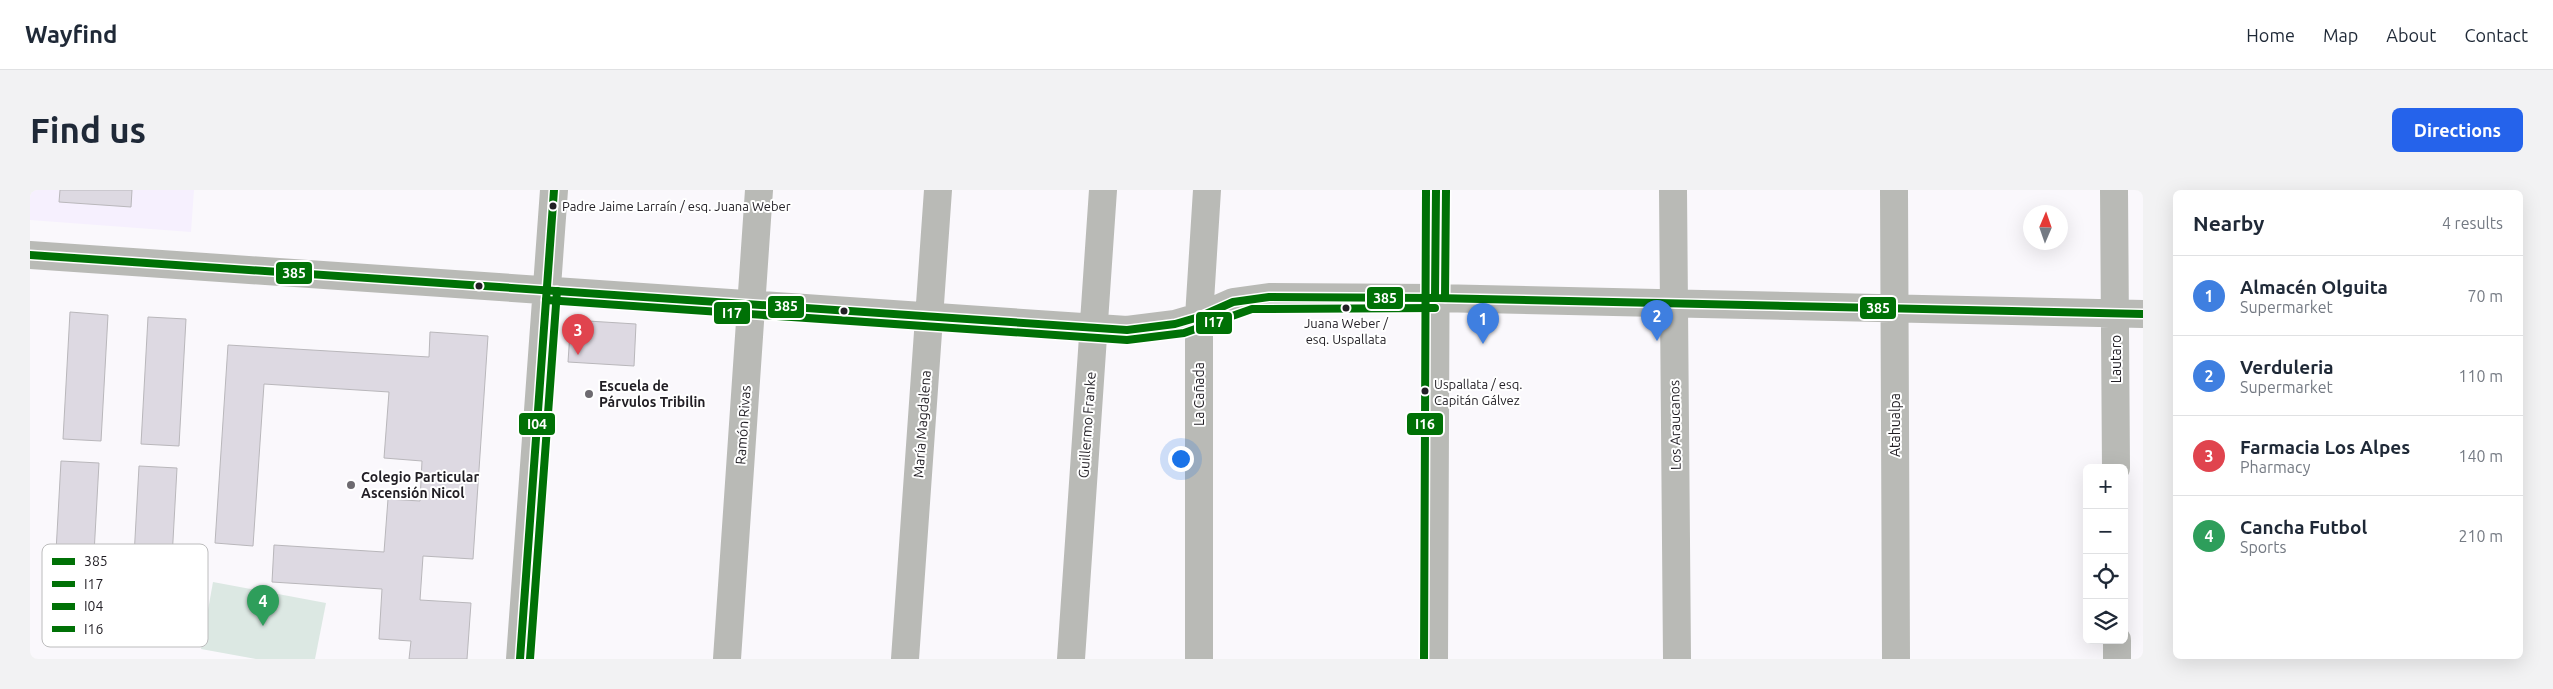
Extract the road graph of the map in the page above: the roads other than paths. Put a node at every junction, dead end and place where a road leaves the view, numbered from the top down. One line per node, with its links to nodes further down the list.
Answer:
1 (554, 190): 11 (street)
2 (759, 190): 13 (street, Ramón Rivas)
3 (938, 190): 18 (street, María Magdalena)
4 (1103, 190): 20 (street, Guillermo Franke)
5 (1207, 190): 19 (street, La Cañada)
6 (1436, 190): 12 (street)
7 (1673, 190): 14 (street, Los Araucanos)
8 (1894, 190): 15 (street, Atahualpa)
9 (2114, 190): 16 (street, Lautaro)
10 (30, 255): 11 (street)
11 (547, 290): 13 (street); 23 (street)
12 (1435, 298): 14 (street); 19 (street); 28 (street)
13 (751, 304): 18 (street); 24 (street, Ramón Rivas)
14 (1674, 304): 15 (street); 29 (street, Los Araucanos)
15 (1895, 309): 16 (street); 30 (street, Atahualpa)
16 (2116, 313): 17 (street); 21 (street, Lautaro)
17 (2143, 314)
18 (929, 317): 20 (street); 25 (street, María Magdalena)
19 (1199, 317): 20 (street); 27 (street, La Cañada)
20 (1094, 327): 26 (street, Guillermo Franke)
21 (2116, 464)
22 (2117, 644): 31 (street)
23 (520, 659)
24 (727, 659)
25 (905, 659)
26 (1071, 659)
27 (1199, 659)
28 (1434, 659)
29 (1678, 659)
30 (1896, 659)
31 (2118, 659)

